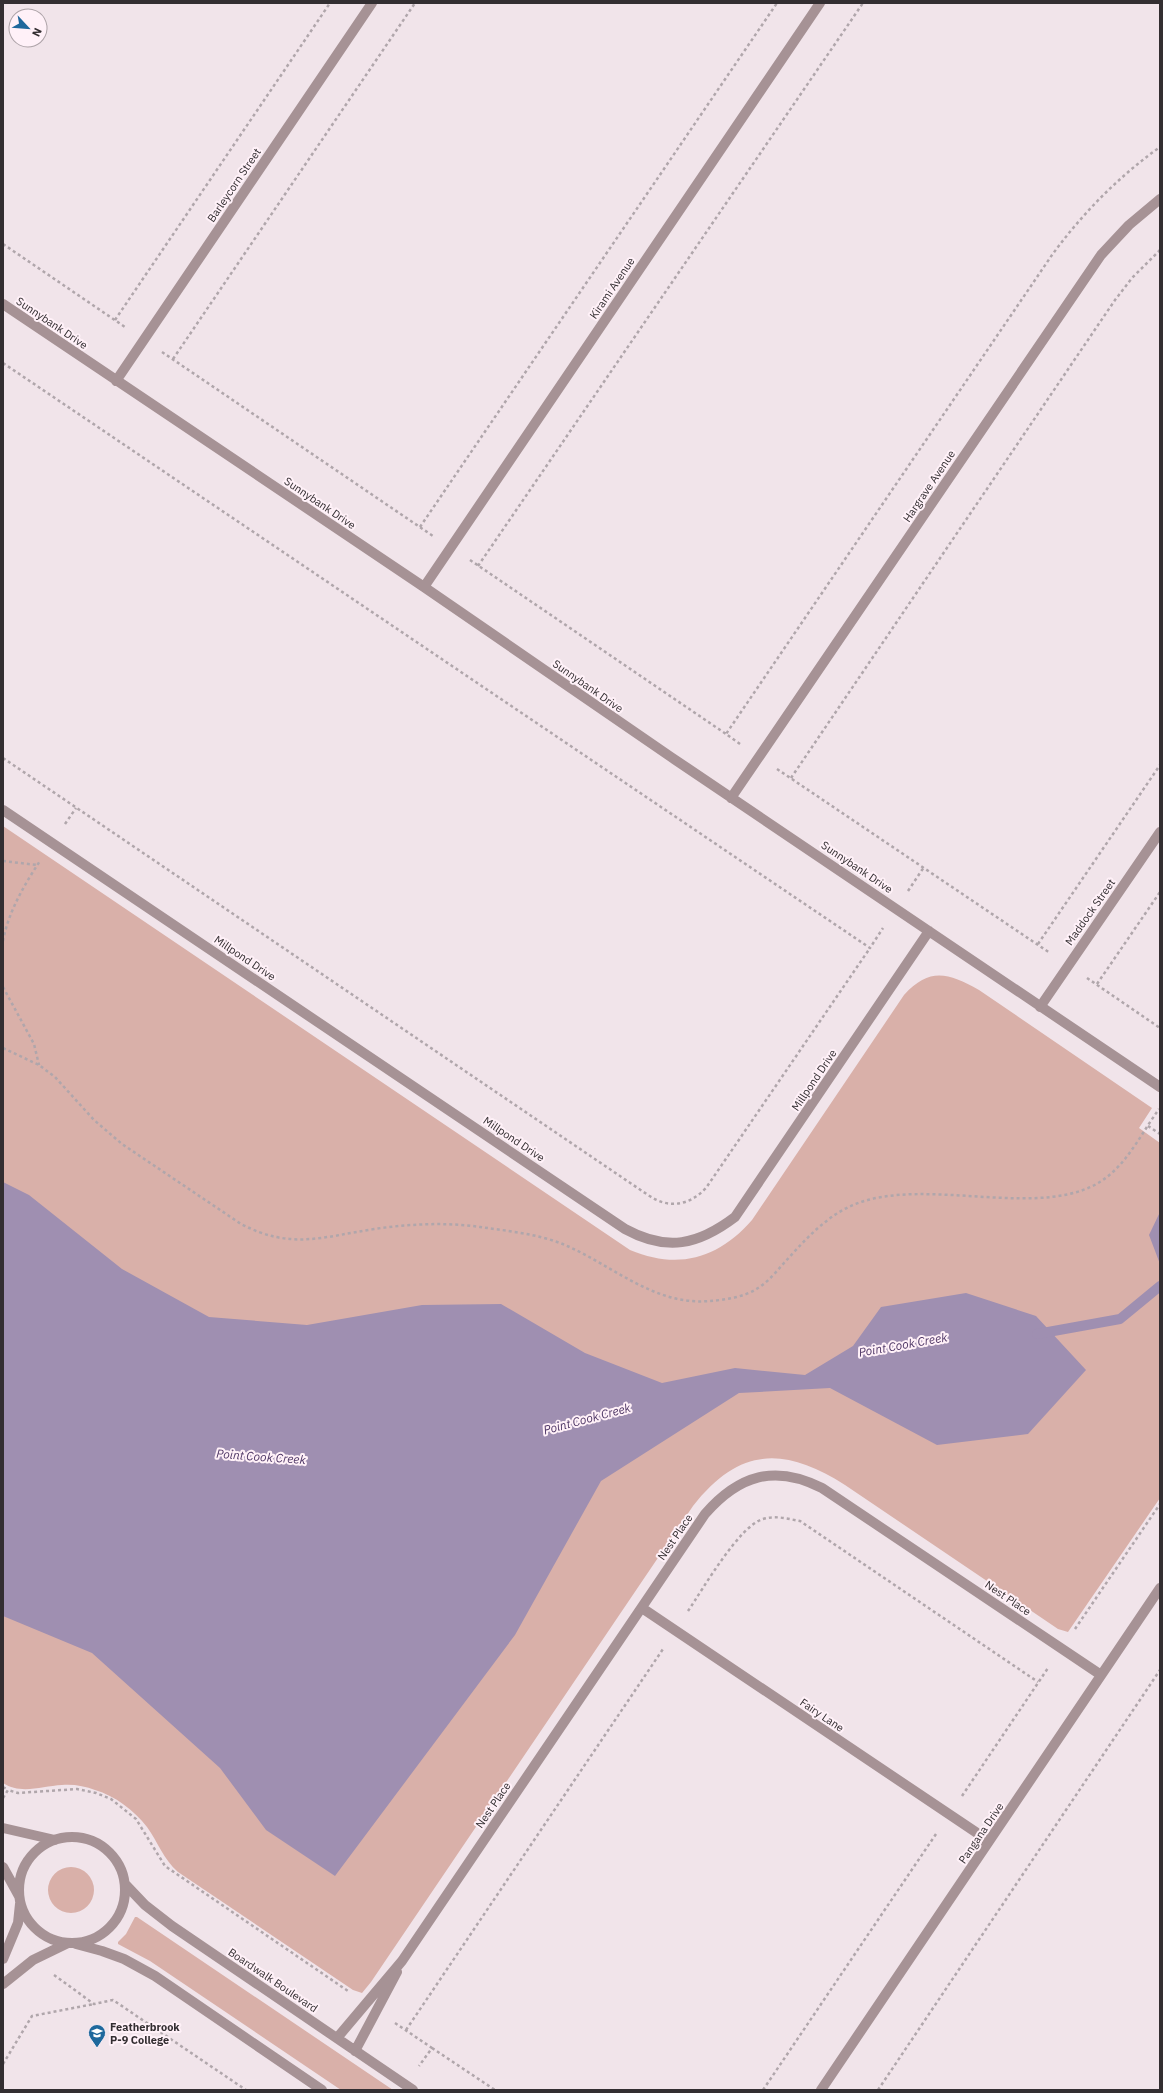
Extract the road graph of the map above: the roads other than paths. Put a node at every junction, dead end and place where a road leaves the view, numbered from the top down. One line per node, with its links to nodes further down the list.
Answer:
1 (372, 3): 5 (street, Barleycorn Street)
2 (820, 3): 6 (street, Kirami Avenue)
3 (1160, 199): 7 (street, Hargrave Avenue)
4 (3, 304): 5 (street, Sunnybank Drive)
5 (116, 381): 6 (street, Sunnybank Drive)
6 (424, 587): 7 (street, Sunnybank Drive)
7 (731, 798): 10 (street, Sunnybank Drive)
8 (3, 810): 10 (street, Millpond Drive)
9 (1160, 832): 11 (street, Maddock Street)
10 (929, 931): 11 (street, Sunnybank Drive)
11 (1040, 1007): 12 (street, Sunnybank Drive)
12 (1160, 1087)
13 (1160, 1588): 15 (street, Pangana Drive)
14 (642, 1608): 15 (street, Nest Place); 18 (street, Fairy Lane); 24 (street, Nest Place)
15 (1101, 1675): 18 (street, Pangana Drive)
16 (3, 1828): 17 (street)
17 (55, 1840): 20 (street); 21 (street)
18 (990, 1841): 30 (street, Pangana Drive)
19 (3, 1867): 21 (street)
20 (125, 1884): 22 (street); 26 (street, Boardwalk Boulevard)
21 (20, 1900): 22 (street); 23 (street)
22 (70, 1943): 25 (street); 29 (street)
23 (3, 1959)
24 (402, 1961): 26 (street, Nest Place); 27 (street, Nest Place)
25 (3, 1984)
26 (337, 2038): 27 (street, Boardwalk Boulevard)
27 (355, 2051): 28 (street, Boardwalk Boulevard)
28 (410, 2088)
29 (322, 2090)
30 (821, 2090)

